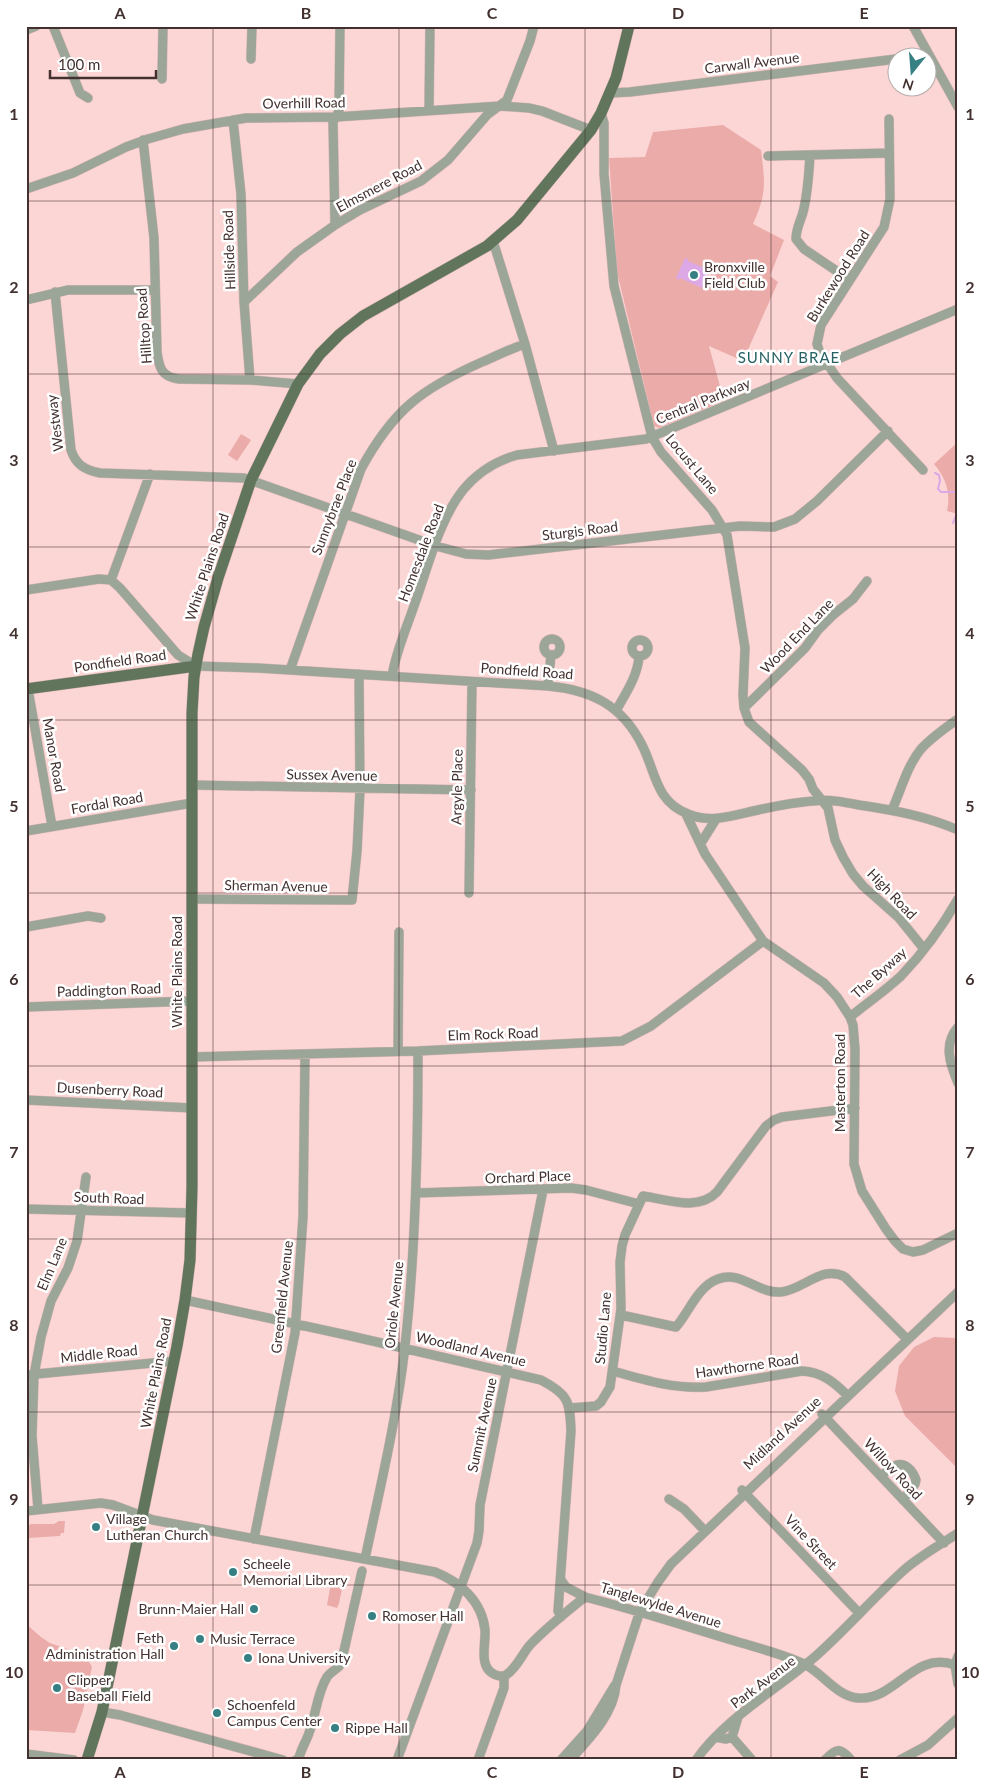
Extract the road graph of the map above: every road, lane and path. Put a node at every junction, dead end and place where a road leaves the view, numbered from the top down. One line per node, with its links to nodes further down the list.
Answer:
1 (36, 26): 10 (street)
2 (53, 26): 17 (street)
3 (163, 26): 15 (street)
4 (252, 26): 12 (street)
5 (340, 26): 22 (street)
6 (430, 26): 20 (street)
7 (534, 26): 18 (street, Elmsmere Road)
8 (629, 26): 16 (main road, White Plains Road)
9 (913, 26): 11 (street)
10 (26, 30)
11 (925, 48)
12 (251, 60)
13 (886, 60): 16 (street, Carwall Avenue)
14 (936, 68): 19 (street)
15 (162, 80)
16 (610, 93): 21 (main road, White Plains Road)
17 (88, 98)
18 (500, 106): 20 (street, Overhill Road); 25 (street, Overhill Road); 31 (street, Elmsmere Road)
19 (958, 107)
20 (429, 110): 22 (street, Overhill Road)
21 (601, 113): 25 (main road, White Plains Road); 44 (street, Locust Lane)
22 (336, 116): 24 (street, Overhill Road); 31 (street)
23 (889, 119): 27 (street, Burkewood Road)
24 (233, 120): 26 (street, Overhill Road); 37 (street, Hillside Road)
25 (591, 130): 32 (main road, White Plains Road)
26 (143, 140): 30 (street, Overhill Road); 34 (street, Hilltop Road)
27 (889, 153): 28 (street); 33 (street, Burkewood Road)
28 (810, 155): 29 (street); 33 (street)
29 (768, 156)
30 (26, 189)
31 (335, 225): 37 (street, Elmsmere Road)
32 (493, 241): 39 (street); 42 (main road, White Plains Road)
33 (850, 280): 40 (street, Burkewood Road)
34 (154, 290): 35 (street); 41 (street, Hilltop Road)
35 (55, 292): 36 (street); 47 (street, Westway)
36 (26, 300)
37 (244, 302): 41 (street, Hillside Road)
38 (958, 309): 40 (street, Central Parkway)
39 (525, 344): 45 (street); 49 (street, Sunnybrae Place)
40 (828, 364): 43 (street, Burkewood Road); 44 (street, Central Parkway)
41 (250, 380): 42 (street, Hilltop Road)
42 (298, 384): 48 (main road, White Plains Road)
43 (888, 431): 46 (street, Burkewood Road); 50 (street, Sturgis Road)
44 (652, 437): 45 (street, Homesdale Road); 50 (street, Locust Lane)
45 (554, 451): 51 (street, Homesdale Road)
46 (923, 470)
47 (150, 474): 48 (street, Westway); 52 (street)
48 (251, 480): 49 (street, Sturgis Road); 57 (main road, White Plains Road)
49 (345, 513): 51 (street, Sturgis Road); 58 (street, Sunnybrae Place)
50 (724, 528): 51 (street, Sturgis Road); 64 (street, Locust Lane)
51 (436, 546): 60 (street, Homesdale Road)
52 (111, 580): 54 (street); 57 (street)
53 (867, 581): 64 (street, Wood End Lane)
54 (26, 590)
55 (551, 655): 62 (street)
56 (639, 656): 65 (street)
57 (196, 666): 58 (street, Pondfield Road); 63 (main road, Pondfield Road); 67 (main road, White Plains Road)
58 (290, 670): 59 (street, Pondfield Road)
59 (359, 674): 60 (street, Pondfield Road); 68 (street)
60 (392, 676): 61 (street, Pondfield Road)
61 (472, 682): 62 (street, Pondfield Road); 69 (street, Argyle Place)
62 (548, 686): 65 (street, Pondfield Road)
63 (27, 689): 75 (street, Manor Road)
64 (744, 708): 70 (street, Locust Lane)
65 (616, 711): 73 (street, Pondfield Road)
66 (958, 719): 72 (street)
67 (192, 785): 68 (street, Sussex Avenue); 71 (main road, White Plains Road)
68 (360, 790): 69 (street, Sussex Avenue); 80 (street, Sherman Avenue)
69 (471, 790): 79 (street, Argyle Place)
70 (822, 800): 72 (street, Pondfield Road); 74 (street, Pondfield Road); 86 (street, High Road)
71 (192, 803): 75 (street, Fordal Road); 80 (main road, White Plains Road)
72 (892, 810): 76 (street, Pondfield Road)
73 (686, 814): 74 (street, Pondfield Road); 78 (street, Masterton Road)
74 (716, 818): 78 (street)
75 (52, 826): 77 (street, Fordal Road)
76 (958, 830)
77 (26, 831)
78 (700, 843): 85 (street, Masterton Road)
79 (470, 892)
80 (193, 899): 87 (main road, White Plains Road)
81 (958, 899): 86 (street, The Byway)
82 (101, 918): 83 (street)
83 (26, 928)
84 (399, 932): 92 (street)
85 (763, 941): 89 (street, Masterton Road); 91 (street, Elm Rock Road)
86 (924, 949): 89 (street, The Byway)
87 (192, 1001): 88 (street, Paddington Road); 94 (main road, White Plains Road)
88 (26, 1008)
89 (850, 1017): 98 (street, Masterton Road)
90 (958, 1027): 95 (street)
91 (418, 1050): 92 (street, Elm Rock Road); 101 (street, Oriole Avenue)
92 (398, 1051): 93 (street, Elm Rock Road)
93 (305, 1054): 94 (street, Elm Rock Road); 111 (street, Greenfield Avenue)
94 (192, 1057): 97 (main road, White Plains Road)
95 (958, 1082)
96 (26, 1100): 97 (street, Dusenberry Road)
97 (192, 1108): 105 (main road, White Plains Road)
98 (855, 1108): 102 (street, Orchard Place); 106 (street, Masterton Road)
99 (86, 1177): 104 (street, Elm Lane)
100 (543, 1190): 101 (street, Orchard Place); 102 (street, Orchard Place); 116 (street, Summit Avenue)
101 (416, 1194): 113 (street, Oriole Avenue)
102 (641, 1200): 110 (street, Studio Lane)
103 (26, 1209): 104 (street, South Road)
104 (82, 1211): 105 (street, South Road); 117 (street, Elm Lane)
105 (191, 1213): 109 (main road, White Plains Road)
106 (958, 1233)
107 (958, 1284): 112 (street, Midland Avenue)
108 (958, 1292): 112 (street, Midland Avenue)
109 (185, 1300): 111 (street, Woodland Avenue); 114 (main road, White Plains Road)
110 (621, 1315): 112 (street); 115 (street, Studio Lane)
111 (296, 1324): 113 (street, Woodland Avenue); 130 (street, Greenfield Avenue)
112 (906, 1338): 118 (street, Midland Avenue)
113 (405, 1348): 116 (street, Woodland Avenue); 132 (street, Oriole Avenue)
114 (174, 1361): 117 (street, Middle Road); 127 (main road, White Plains Road)
115 (614, 1371): 118 (street, Hawthorne Road); 119 (street, Studio Lane)
116 (507, 1372): 119 (street, Woodland Avenue); 135 (street, Summit Avenue)
117 (30, 1375): 125 (street, Elm Lane)
118 (846, 1394): 120 (street, Midland Avenue)
119 (570, 1408): 134 (street)
120 (824, 1416): 121 (street, Willow Road); 122 (street, Midland Avenue)
121 (881, 1476): 124 (street, Willow Road); 124 (street)
122 (744, 1491): 128 (street, Midland Avenue); 140 (street, Vine Street)
123 (669, 1499): 128 (street)
124 (903, 1500): 131 (street, Willow Road)
125 (38, 1510): 126 (street); 127 (street)
126 (26, 1511)
127 (142, 1516): 130 (street); 148 (main road, White Plains Road)
128 (703, 1529): 139 (street, Midland Avenue)
129 (958, 1533): 131 (street)
130 (254, 1538): 132 (street)
131 (944, 1543): 140 (street)
132 (365, 1559): 135 (street)
133 (362, 1572): 158 (street)
134 (561, 1580): 136 (street); 141 (street)
135 (461, 1587): 137 (street); 138 (street, Summit Avenue)
136 (586, 1597): 139 (street, Tanglewylde Avenue); 141 (street, Tanglewylde Avenue)
137 (473, 1600): 138 (street); 145 (street)
138 (455, 1605): 159 (street, Summit Avenue)
139 (640, 1611): 143 (street, Tanglewylde Avenue); 147 (street, Midland Avenue)
140 (859, 1613): 143 (street)
141 (560, 1617): 145 (street, Tanglewylde Avenue)
142 (958, 1656): 144 (street)
143 (805, 1664): 144 (street, Park Avenue); 149 (street, Park Avenue)
144 (956, 1666): 146 (street)
145 (504, 1676): 160 (street)
146 (958, 1684)
147 (616, 1685): 161 (street, Midland Avenue); 162 (street, Midland Avenue)
148 (102, 1712): 156 (main road, White Plains Road); 157 (street)
149 (738, 1717): 151 (street, Park Avenue); 152 (street)
150 (958, 1718): 153 (street)
151 (715, 1737): 152 (street); 163 (street, Park Avenue)
152 (732, 1737): 164 (street)
153 (919, 1751): 167 (street); 168 (street)
154 (26, 1754): 155 (street)
155 (74, 1760)
156 (87, 1760)
157 (283, 1760)
158 (296, 1760)
159 (397, 1760)
160 (478, 1760)
161 (561, 1760)
162 (570, 1760)
163 (696, 1760)
164 (752, 1760)
165 (825, 1760): 166 (street)
166 (851, 1760)
167 (900, 1760)
168 (924, 1760)

